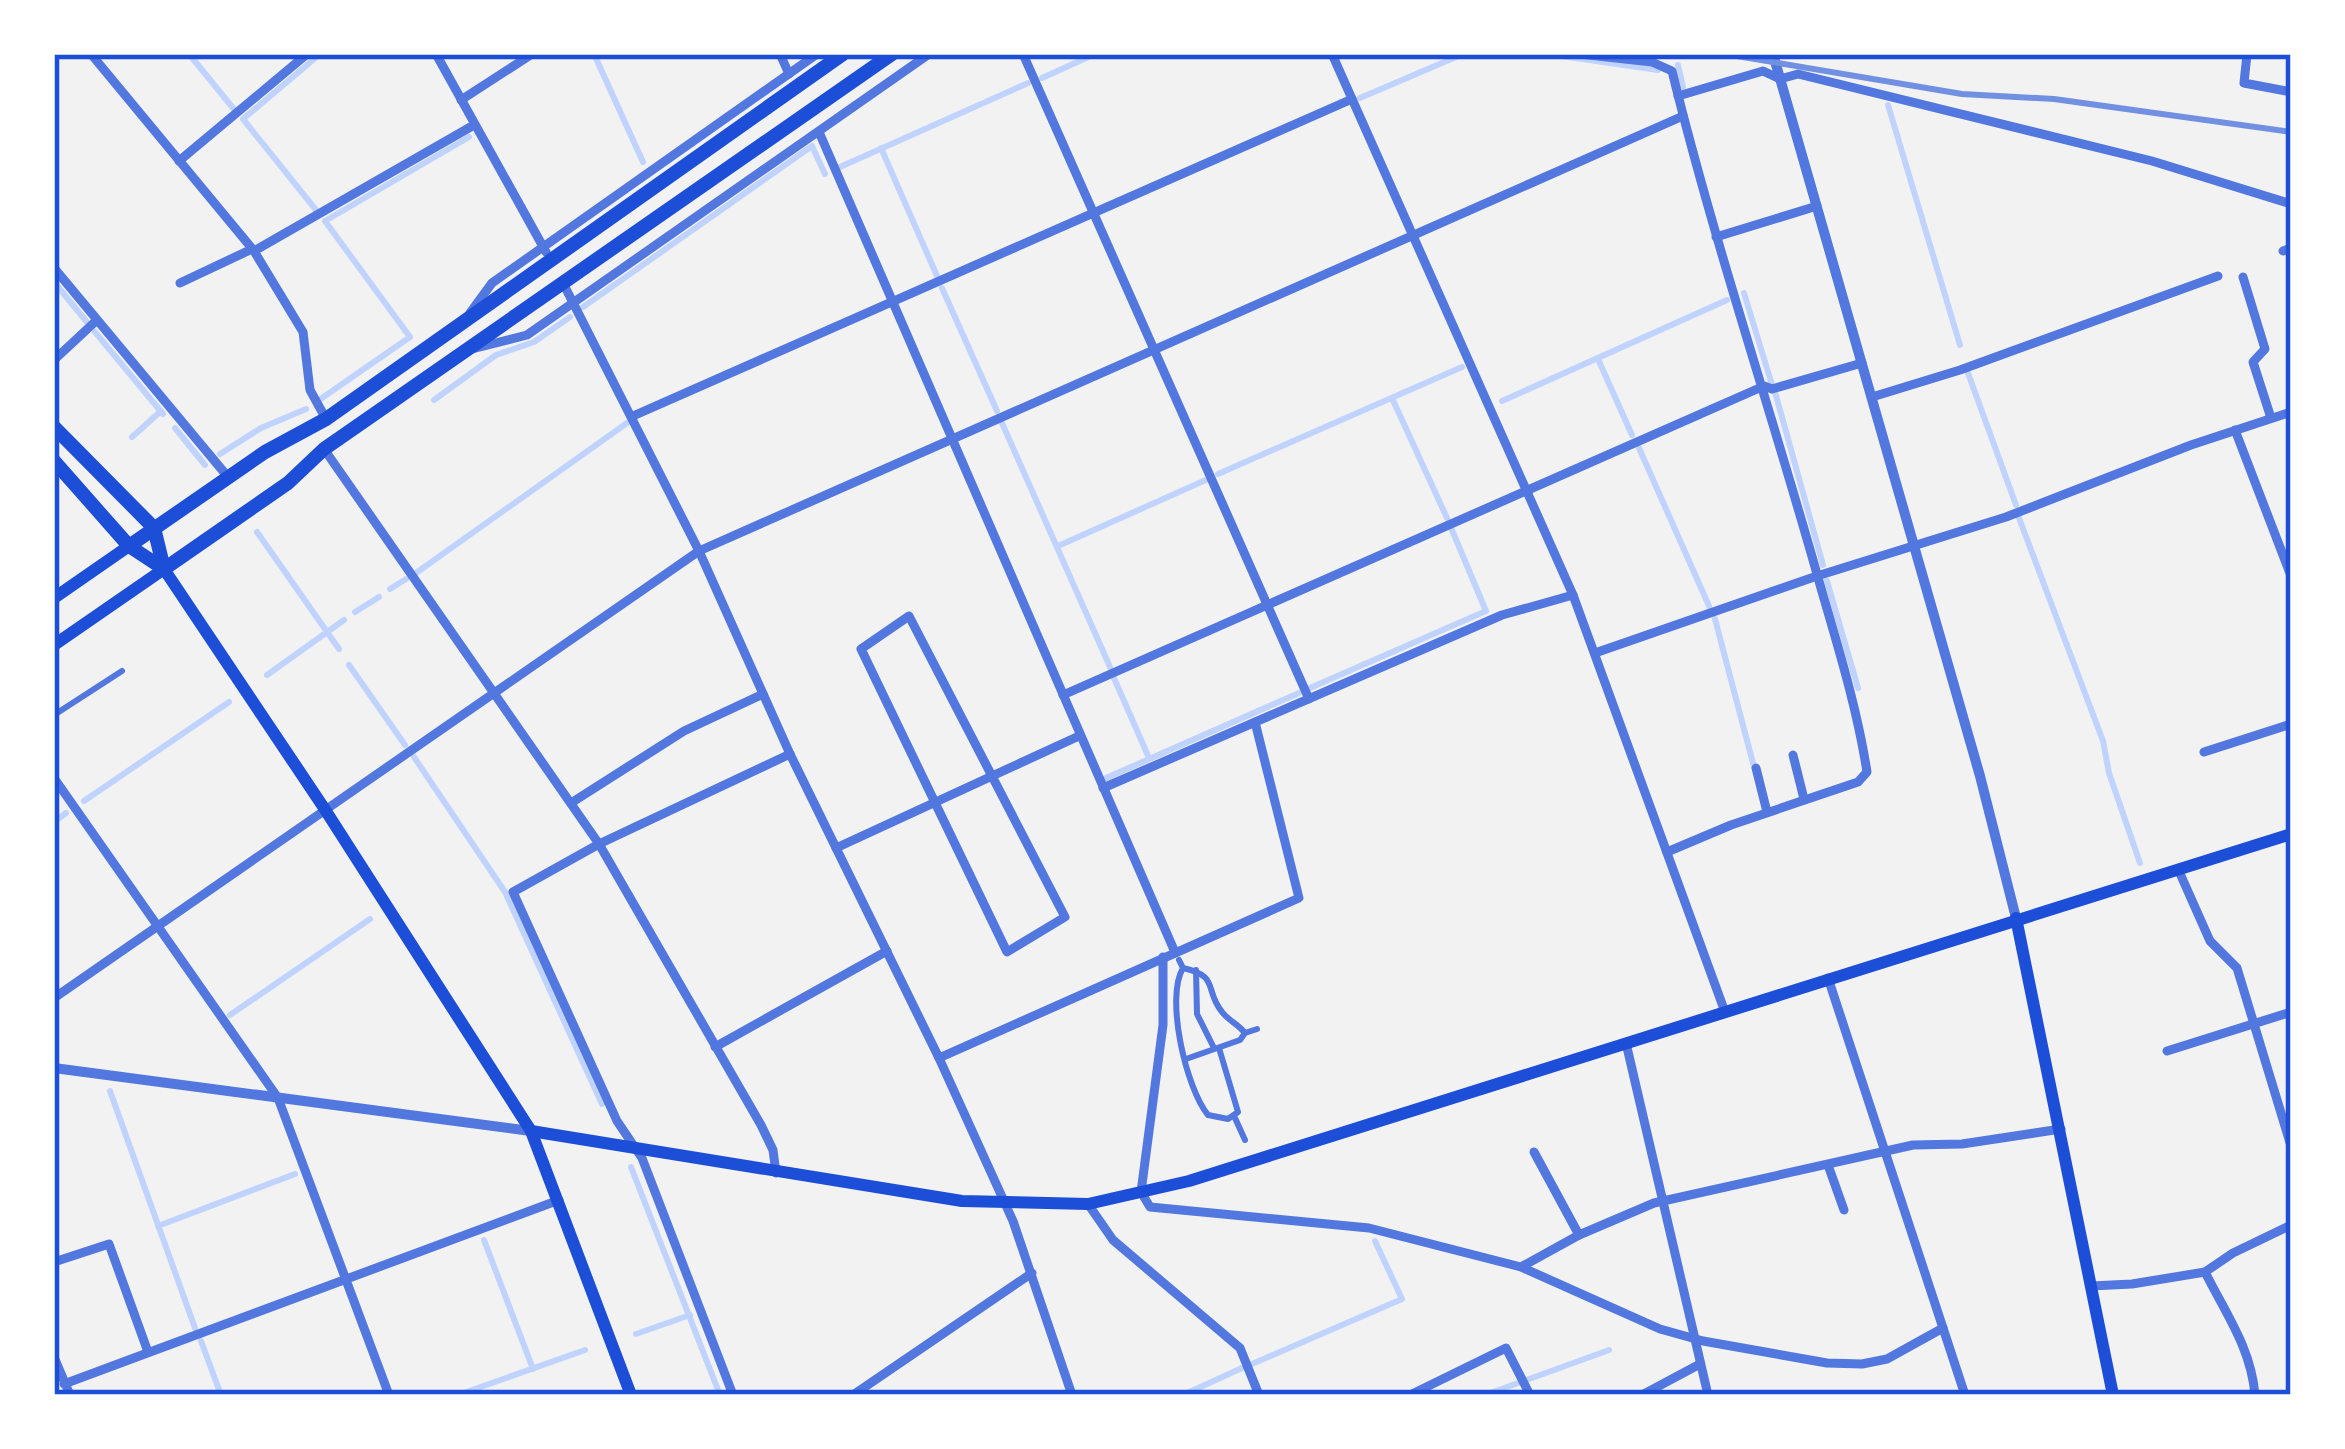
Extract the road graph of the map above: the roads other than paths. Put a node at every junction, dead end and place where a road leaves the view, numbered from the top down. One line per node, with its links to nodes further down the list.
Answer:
1 (91, 54): 24 (street)
2 (308, 54): 24 (street)
3 (436, 54): 20 (street)
4 (532, 54): 20 (street)
5 (780, 54): 15 (street)
6 (817, 54): 15 (street)
7 (843, 54): 31 (highway)
8 (892, 54): 35 (highway)
9 (928, 54): 23 (street)
10 (1022, 54): 27 (street)
11 (1332, 54): 19 (street)
12 (1580, 54): 18 (street)
13 (1773, 54): 16 (street)
14 (2247, 54): 17 (street)
15 (789, 74): 31 (street)
16 (1780, 79): 18 (street); 25 (street); 26 (street)
17 (2291, 92)
18 (1678, 96): 21 (street)
19 (1352, 99): 27 (street); 28 (street)
20 (461, 100): 22 (street)
21 (1683, 116): 28 (street); 29 (street)
22 (474, 125): 30 (street); 31 (street)
23 (819, 133): 37 (street); 38 (street)
24 (179, 161): 30 (street)
25 (2291, 204)
26 (1817, 206): 29 (street); 43 (street)
27 (1094, 214): 38 (street); 40 (street)
28 (1414, 235): 40 (street); 56 (street)
29 (1716, 237): 44 (street)
30 (253, 250): 36 (street); 49 (street)
31 (548, 255): 49 (highway)
32 (54, 268): 39 (street)
33 (2218, 276): 45 (street)
34 (2243, 278): 48 (street)
35 (562, 281): 37 (street); 41 (highway)
36 (180, 283)
37 (573, 303): 41 (street); 47 (street)
38 (891, 303): 47 (street); 52 (street)
39 (97, 320): 42 (street); 55 (street)
40 (1154, 347): 52 (street); 66 (street)
41 (467, 350): 53 (highway)
42 (54, 360)
43 (1862, 363): 44 (street); 45 (street)
44 (1764, 386): 56 (street); 62 (street)
45 (1872, 397): 59 (street)
46 (2291, 412): 48 (street)
47 (633, 416): 60 (street)
48 (2271, 418): 51 (street)
49 (326, 419): 55 (highway)
50 (54, 427): 57 (highway)
51 (2235, 430): 59 (street); 63 (street)
52 (950, 438): 60 (street); 72 (street)
53 (324, 449): 61 (highway); 70 (street)
54 (54, 461): 58 (highway)
55 (228, 477): 57 (highway)
56 (1527, 489): 64 (street); 66 (street)
57 (154, 529): 58 (highway); 61 (highway)
58 (129, 546): 61 (highway); 65 (main road)
59 (1916, 547): 62 (street); 95 (street)
60 (699, 551): 70 (street); 71 (street)
61 (164, 569): 67 (main road); 88 (main road)
62 (1817, 576): 68 (street); 85 (street)
63 (2291, 576)
64 (1573, 595): 68 (street); 73 (street)
65 (54, 598)
66 (1268, 604): 72 (street); 73 (street)
67 (54, 645)
68 (1595, 653): 93 (street)
69 (122, 671): 74 (street)
70 (494, 692): 87 (street); 88 (street)
71 (764, 694): 79 (street); 87 (street)
72 (1063, 695): 77 (street)
73 (1309, 699): 75 (street)
74 (54, 715)
75 (1255, 722): 84 (street); 99 (street)
76 (2291, 724): 78 (street)
77 (1079, 736): 82 (street); 84 (street)
78 (2204, 752)
79 (790, 754): 91 (street); 92 (street)
80 (1793, 754): 85 (street)
81 (1756, 768): 89 (street)
82 (992, 774): 86 (street); 86 (street); 86 (street)
83 (54, 778): 96 (street)
84 (1103, 788): 99 (street)
85 (1804, 799): 89 (street)
86 (934, 802): 92 (street)
87 (571, 803): 91 (street)
88 (324, 808): 96 (street); 118 (main road)
89 (1767, 812): 93 (street)
90 (2291, 834): 94 (main road)
91 (599, 844): 109 (street); 121 (street)
92 (836, 848): 97 (street)
93 (1667, 852): 103 (street)
94 (2178, 869): 95 (main road); 105 (street)
95 (2016, 918): 101 (main road); 117 (main road)
96 (159, 926): 102 (street); 115 (street)
97 (887, 951): 109 (street); 112 (street)
98 (1163, 957): 99 (street); 112 (street); 126 (street)
99 (1179, 959): 100 (street); 113 (street)
100 (1196, 970): 107 (street); 110 (street)
101 (1828, 979): 103 (main road); 122 (street)
102 (54, 998)
103 (1725, 1012): 108 (main road)
104 (2291, 1012): 105 (street)
105 (2253, 1026): 111 (street); 120 (street)
106 (1257, 1029): 107 (street)
107 (1245, 1033): 110 (street)
108 (1627, 1043): 126 (main road); 128 (street)
109 (715, 1047): 125 (street)
110 (1216, 1048): 113 (street); 116 (street)
111 (2167, 1052)
112 (939, 1058): 129 (street)
113 (1186, 1059): 116 (street)
114 (54, 1067): 115 (street)
115 (278, 1098): 118 (street); 138 (street)
116 (1234, 1118): 119 (street)
117 (2061, 1129): 122 (street); 139 (main road)
118 (531, 1130): 121 (main road); 127 (main road)
119 (1246, 1140)
120 (2291, 1146)
121 (634, 1147): 125 (main road); 148 (street)
122 (1887, 1150): 124 (street); 140 (street)
123 (1534, 1152): 133 (street)
124 (1828, 1165): 128 (street); 131 (street)
125 (776, 1173): 129 (main road)
126 (1141, 1192): 130 (main road); 135 (street)
127 (560, 1200): 138 (street); 147 (main road)
128 (1664, 1201): 133 (street); 141 (street)
129 (1004, 1202): 130 (main road); 137 (street)
130 (1088, 1204): 151 (street)
131 (1844, 1210)
132 (2291, 1225): 136 (street)
133 (1579, 1235): 135 (street)
134 (54, 1262): 142 (street)
135 (1521, 1267): 141 (street)
136 (2205, 1272): 139 (street); 158 (street)
137 (1032, 1273): 149 (street); 150 (street)
138 (346, 1280): 142 (street); 146 (street)
139 (2091, 1286): 157 (main road)
140 (1943, 1328): 141 (street); 156 (street)
141 (1694, 1337): 144 (street)
142 (148, 1352): 145 (street)
143 (54, 1357): 145 (street)
144 (1700, 1364): 154 (street); 155 (street)
145 (67, 1390)
146 (388, 1395)
147 (631, 1395)
148 (733, 1395)
149 (853, 1395)
150 (1072, 1395)
151 (1259, 1395)
152 (1410, 1395): 153 (street)
153 (1530, 1395)
154 (1642, 1395)
155 (1708, 1395)
156 (1965, 1395)
157 (2113, 1395)
158 (2255, 1395)

